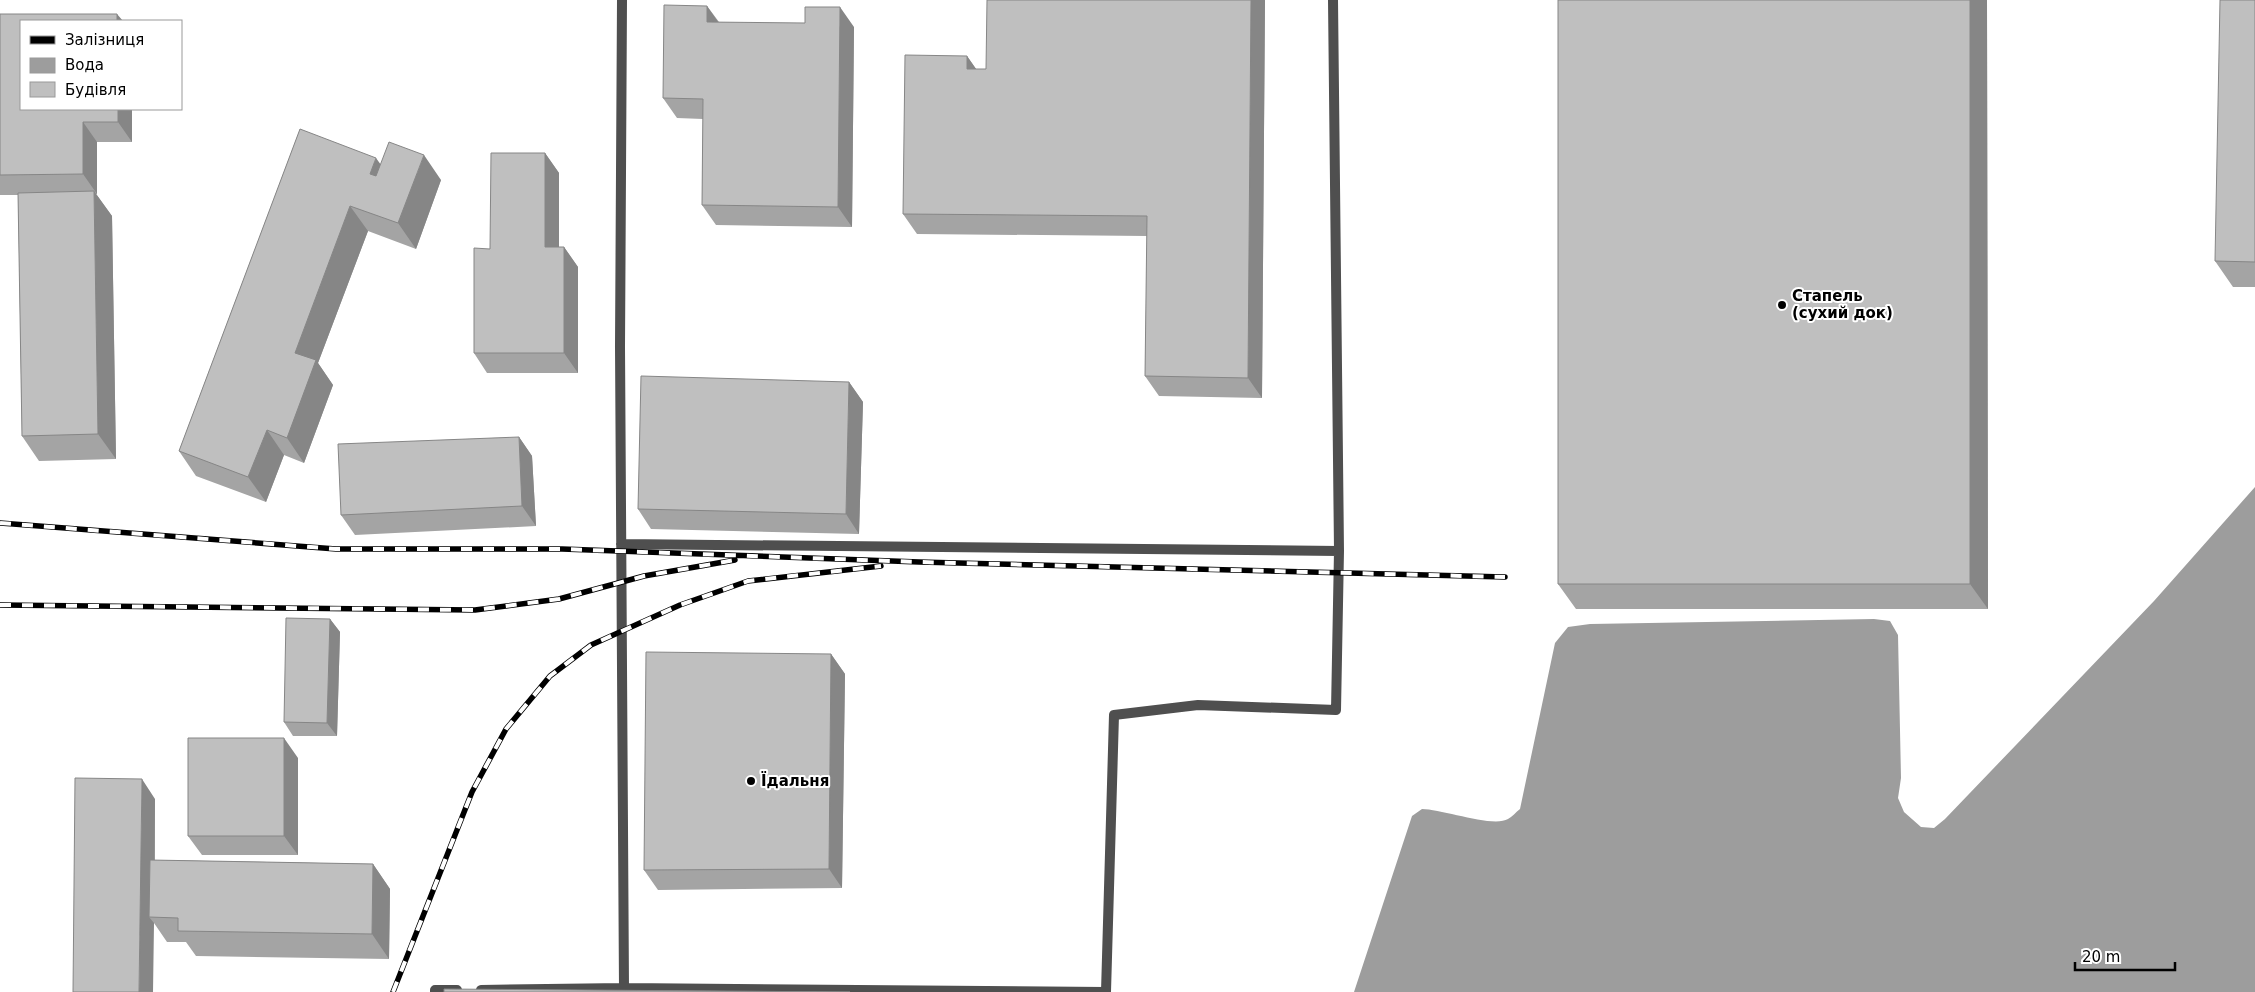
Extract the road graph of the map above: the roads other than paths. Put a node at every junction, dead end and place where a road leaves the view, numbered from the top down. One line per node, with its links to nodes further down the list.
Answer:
1 (622, 0): 3 (lane)
2 (1333, 0): 4 (lane)
3 (621, 544): 4 (lane); 5 (lane)
4 (1339, 551): 7 (lane)
5 (624, 988): 6 (lane); 7 (lane)
6 (435, 992)
7 (1105, 992)

